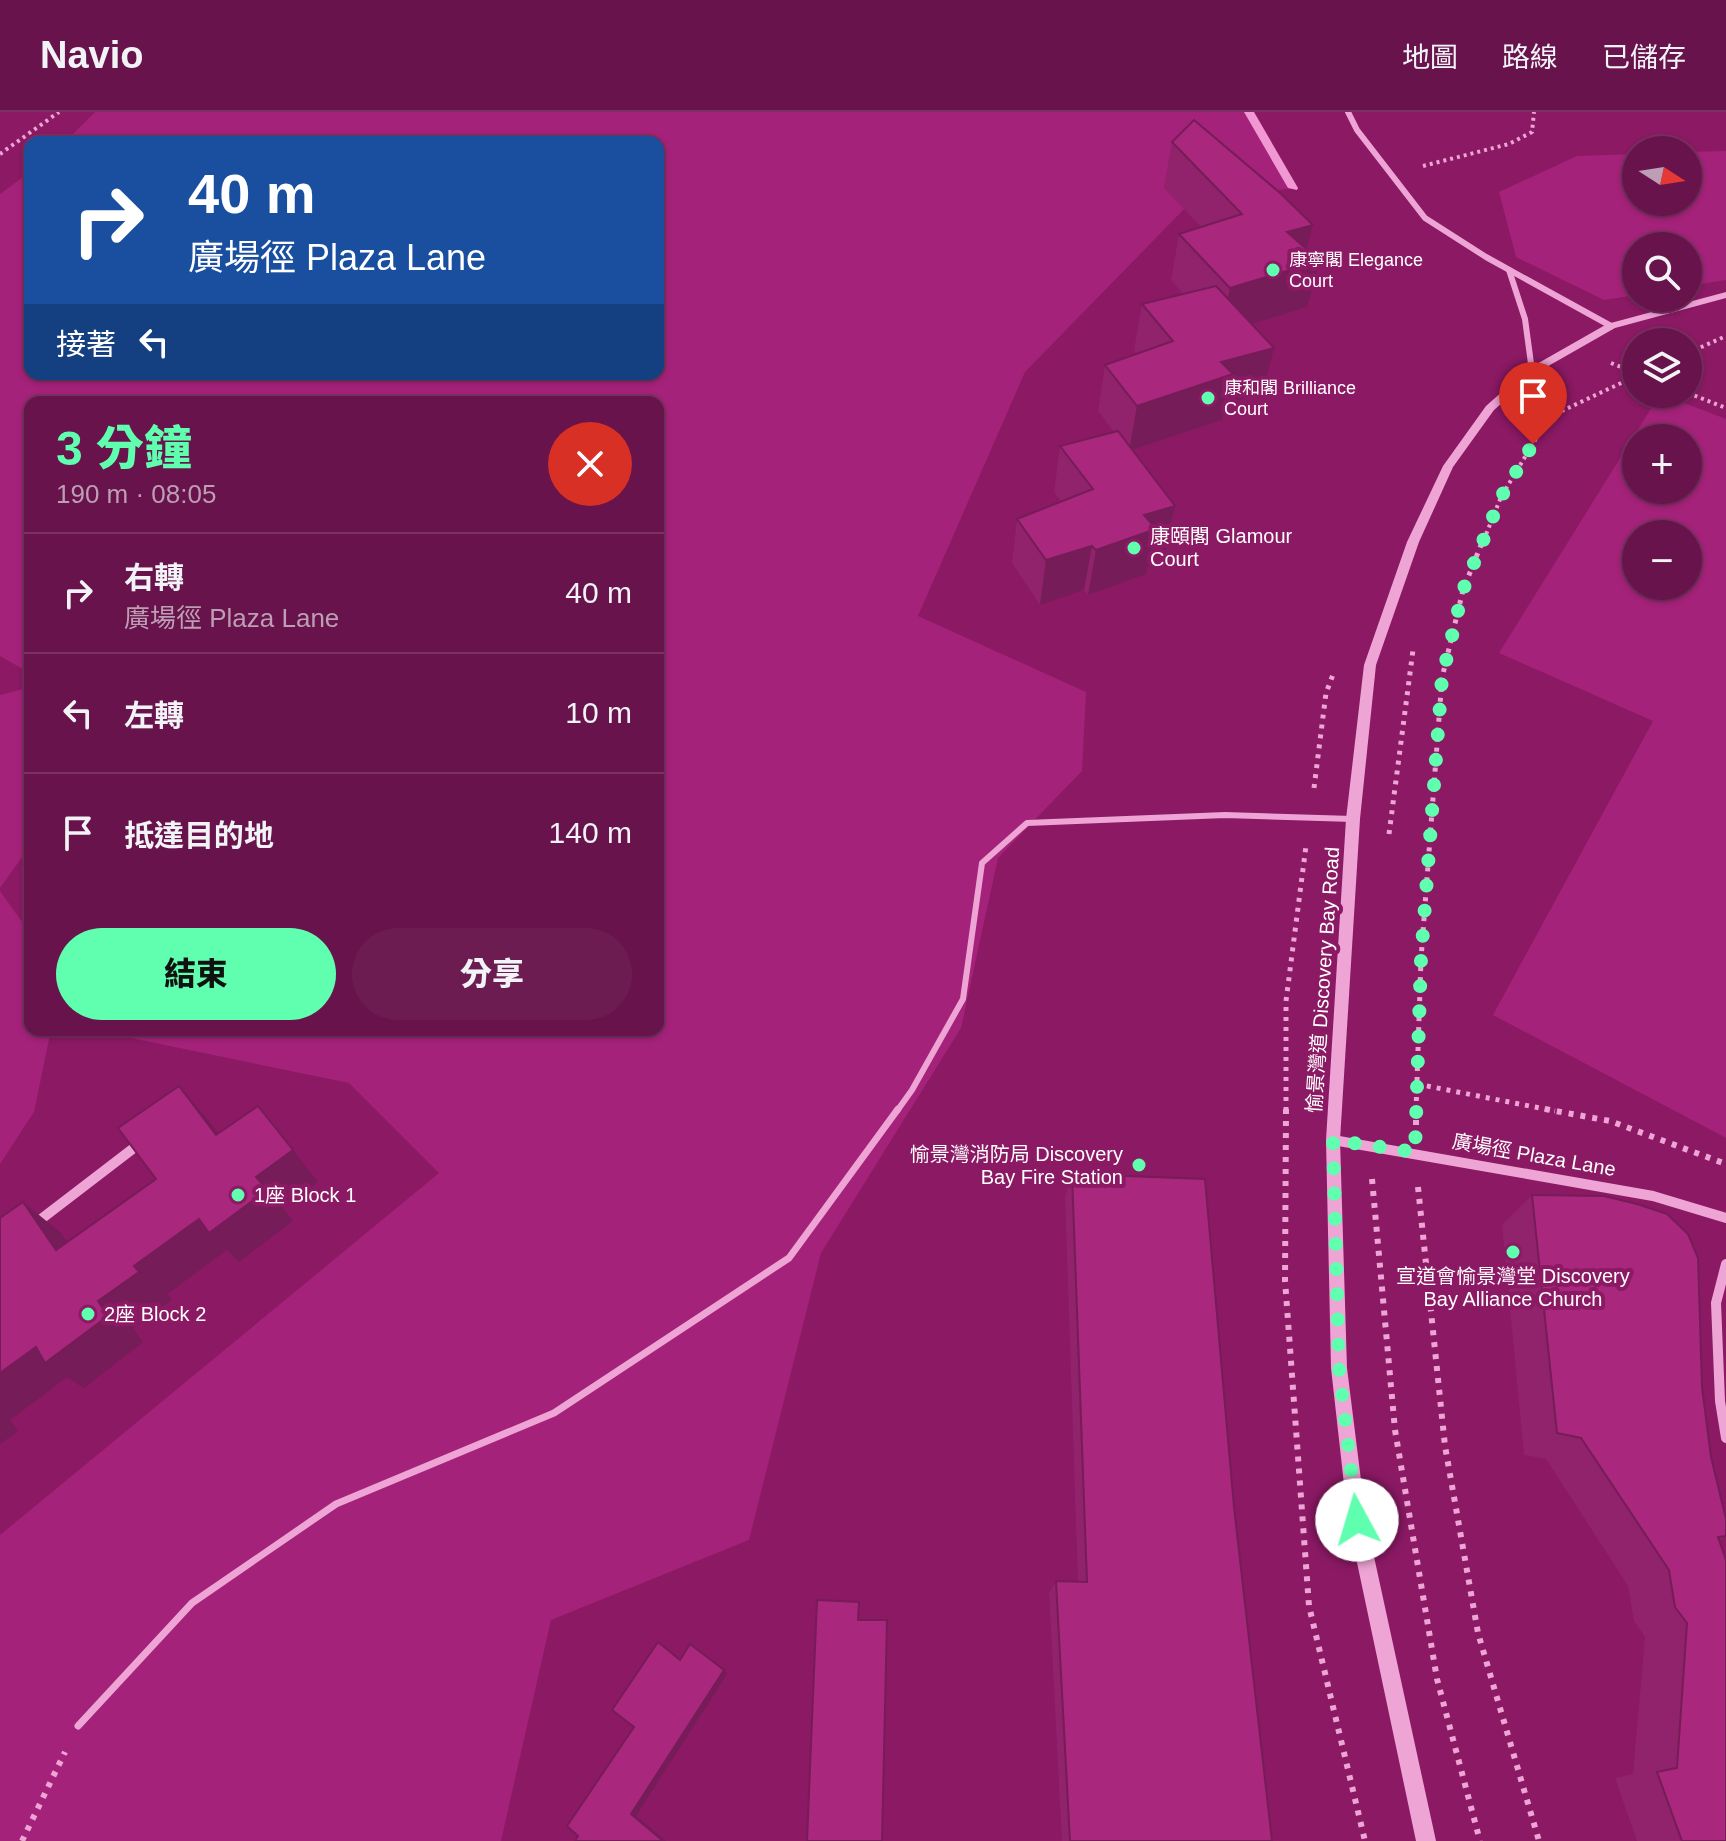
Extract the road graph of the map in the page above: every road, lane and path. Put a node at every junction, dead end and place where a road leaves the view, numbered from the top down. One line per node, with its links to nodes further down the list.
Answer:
1 (59, 112): 4 (path)
2 (1348, 112): 7 (street)
3 (1534, 112): 7 (path)
4 (25, 136)
5 (24, 137): 6 (path)
6 (0, 154)
7 (1386, 169): 8 (street)
8 (1509, 270): 10 (street); 15 (street)
9 (1726, 295): 10 (street, 愉景灣道 Discovery Bay Road)
10 (1611, 326): 15 (street, 愉景灣道 Discovery Bay Road)
11 (1726, 336): 12 (path)
12 (1702, 347)
13 (1598, 358): 14 (path)
14 (1622, 369)
15 (1532, 371): 20 (street, 愉景灣道 Discovery Bay Road)
16 (1622, 382): 22 (path)
17 (1702, 399): 18 (path)
18 (1726, 408)
19 (1413, 647): 21 (path)
20 (1353, 819): 23 (street, 愉景灣道 Discovery Bay Road); 32 (lane)
21 (1388, 848)
22 (1417, 1084): 26 (path); 27 (path)
23 (1333, 1140): 25 (street, 廣場徑 Plaza Lane); 34 (street, 愉景灣道 Discovery Bay Road)
24 (143, 1141): 29 (street)
25 (1369, 1145): 26 (street, 廣場徑 Plaza Lane); 35 (path)
26 (1415, 1152): 28 (street, 廣場徑 Plaza Lane); 36 (path)
27 (1726, 1164)
28 (1726, 1218)
29 (24, 1232)
30 (1726, 1264): 31 (street)
31 (1726, 1438)
32 (78, 1726): 33 (path)
33 (22, 1841)
34 (1426, 1841)
35 (1480, 1841)
36 (1539, 1841)

